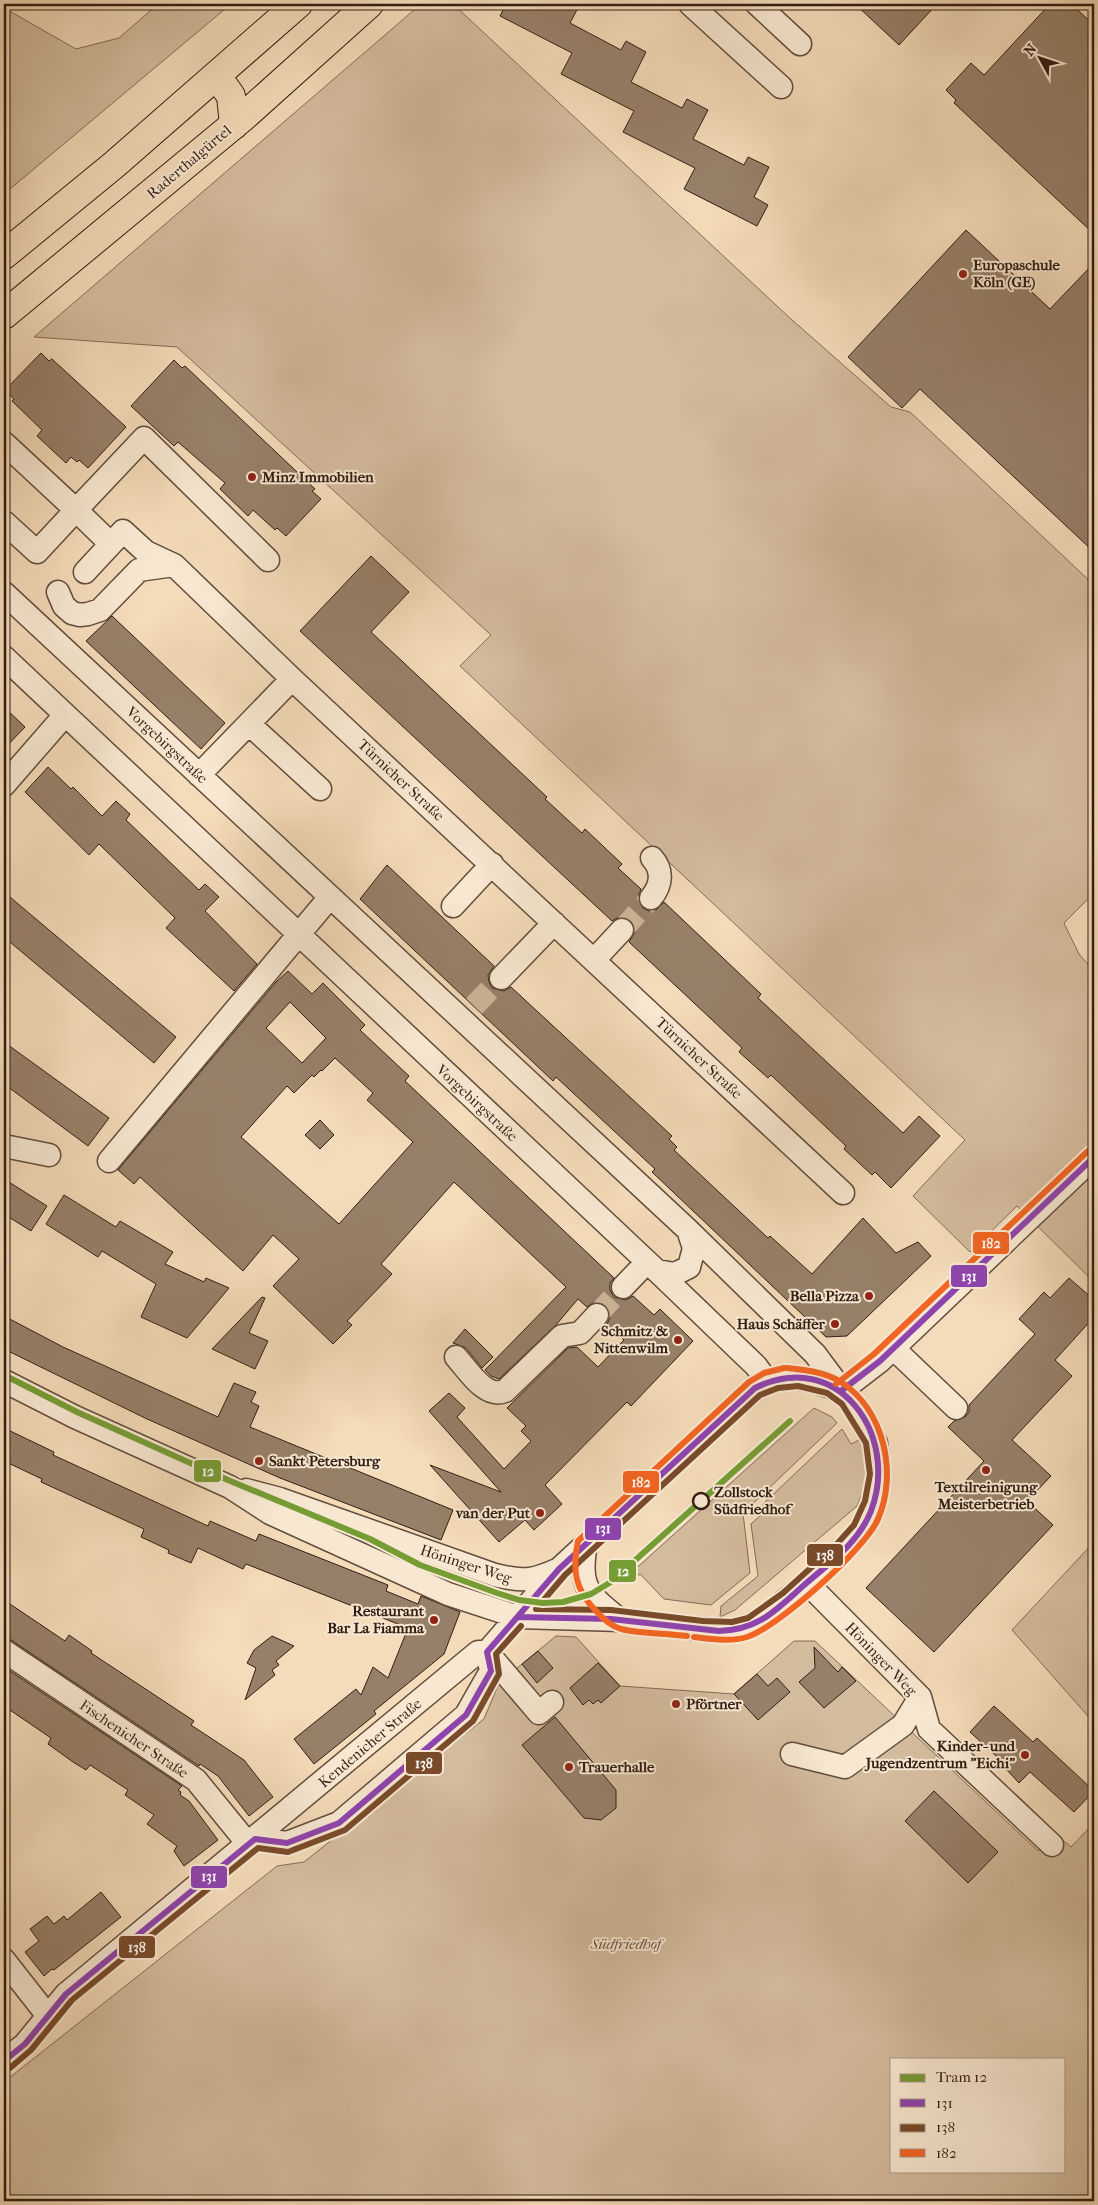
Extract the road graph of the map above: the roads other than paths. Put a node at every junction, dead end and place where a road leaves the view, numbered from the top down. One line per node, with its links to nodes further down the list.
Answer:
1 (298, 4): 6 (main road)
2 (370, 4): 8 (main road, Raderthalgürtel)
3 (690, 4): 7 (street)
4 (757, 4): 5 (street)
5 (800, 44)
6 (217, 76): 8 (main road); 9 (main road)
7 (781, 87)
8 (234, 125): 10 (main road, Raderthalgürtel)
9 (4, 255)
10 (4, 315)
11 (4, 443): 12 (street)
12 (76, 510): 13 (street); 14 (street); 15 (street)
13 (4, 522)
14 (111, 544): 16 (street, Türnicher Straße); 17 (street)
15 (268, 560)
16 (174, 565): 18 (street); 21 (street, Türnicher Straße)
17 (85, 572)
18 (58, 592)
19 (4, 593): 24 (street, Vorgebirgstraße)
20 (4, 657): 22 (street, Vorgebirgstraße)
21 (292, 679): 23 (street); 28 (street, Türnicher Straße)
22 (65, 715): 25 (street); 34 (street, Vorgebirgstraße)
23 (248, 724): 24 (street); 26 (street)
24 (199, 775): 29 (street, Vorgebirgstraße)
25 (4, 785)
26 (320, 790)
27 (652, 858): 30 (street)
28 (492, 864): 31 (street); 32 (street, Türnicher Straße)
29 (330, 897): 34 (street); 42 (street, Vorgebirgstraße)
30 (651, 898)
31 (453, 906)
32 (554, 923): 35 (street, Türnicher Straße); 36 (street)
33 (622, 930): 35 (street)
34 (298, 935): 40 (street); 43 (street, Vorgebirgstraße)
35 (594, 960): 41 (street, Türnicher Straße)
36 (501, 978)
37 (4, 1146): 38 (street)
38 (49, 1155)
39 (1094, 1157): 46 (street)
40 (109, 1161)
41 (843, 1193)
42 (688, 1230): 43 (street); 50 (street, Vorgebirgstraße)
43 (652, 1266): 44 (street); 49 (street, Vorgebirgstraße)
44 (623, 1287)
45 (598, 1315): 47 (street)
46 (893, 1348): 50 (street); 51 (street)
47 (456, 1357)
48 (4, 1381): 52 (street, Höninger Weg)
49 (767, 1381): 50 (street); 53 (street, Kendenicher Straße)
50 (842, 1391): 55 (street, Vorgebirgstraße)
51 (956, 1408)
52 (230, 1487): 54 (street, Höninger Weg); 56 (street, Höninger Weg)
53 (586, 1544): 54 (street, Kendenicher Straße); 57 (street)
54 (560, 1569): 56 (street, Kendenicher Straße)
55 (807, 1583): 57 (street, Höninger Weg); 60 (street, Höninger Weg)
56 (518, 1617): 57 (street, Höninger Weg); 59 (street, Kendenicher Straße)
57 (620, 1620)
58 (4, 1651): 63 (street, Fischenicher Straße)
59 (488, 1652): 61 (street); 63 (street, Kendenicher Straße); 63 (street)
60 (920, 1697): 62 (street); 64 (street, Höninger Weg)
61 (552, 1702)
62 (792, 1754)
63 (252, 1842): 66 (street, Kendenicher Straße)
64 (1052, 1845)
65 (4, 1960): 66 (street)
66 (48, 2016): 67 (street, Kendenicher Straße)
67 (4, 2061)

